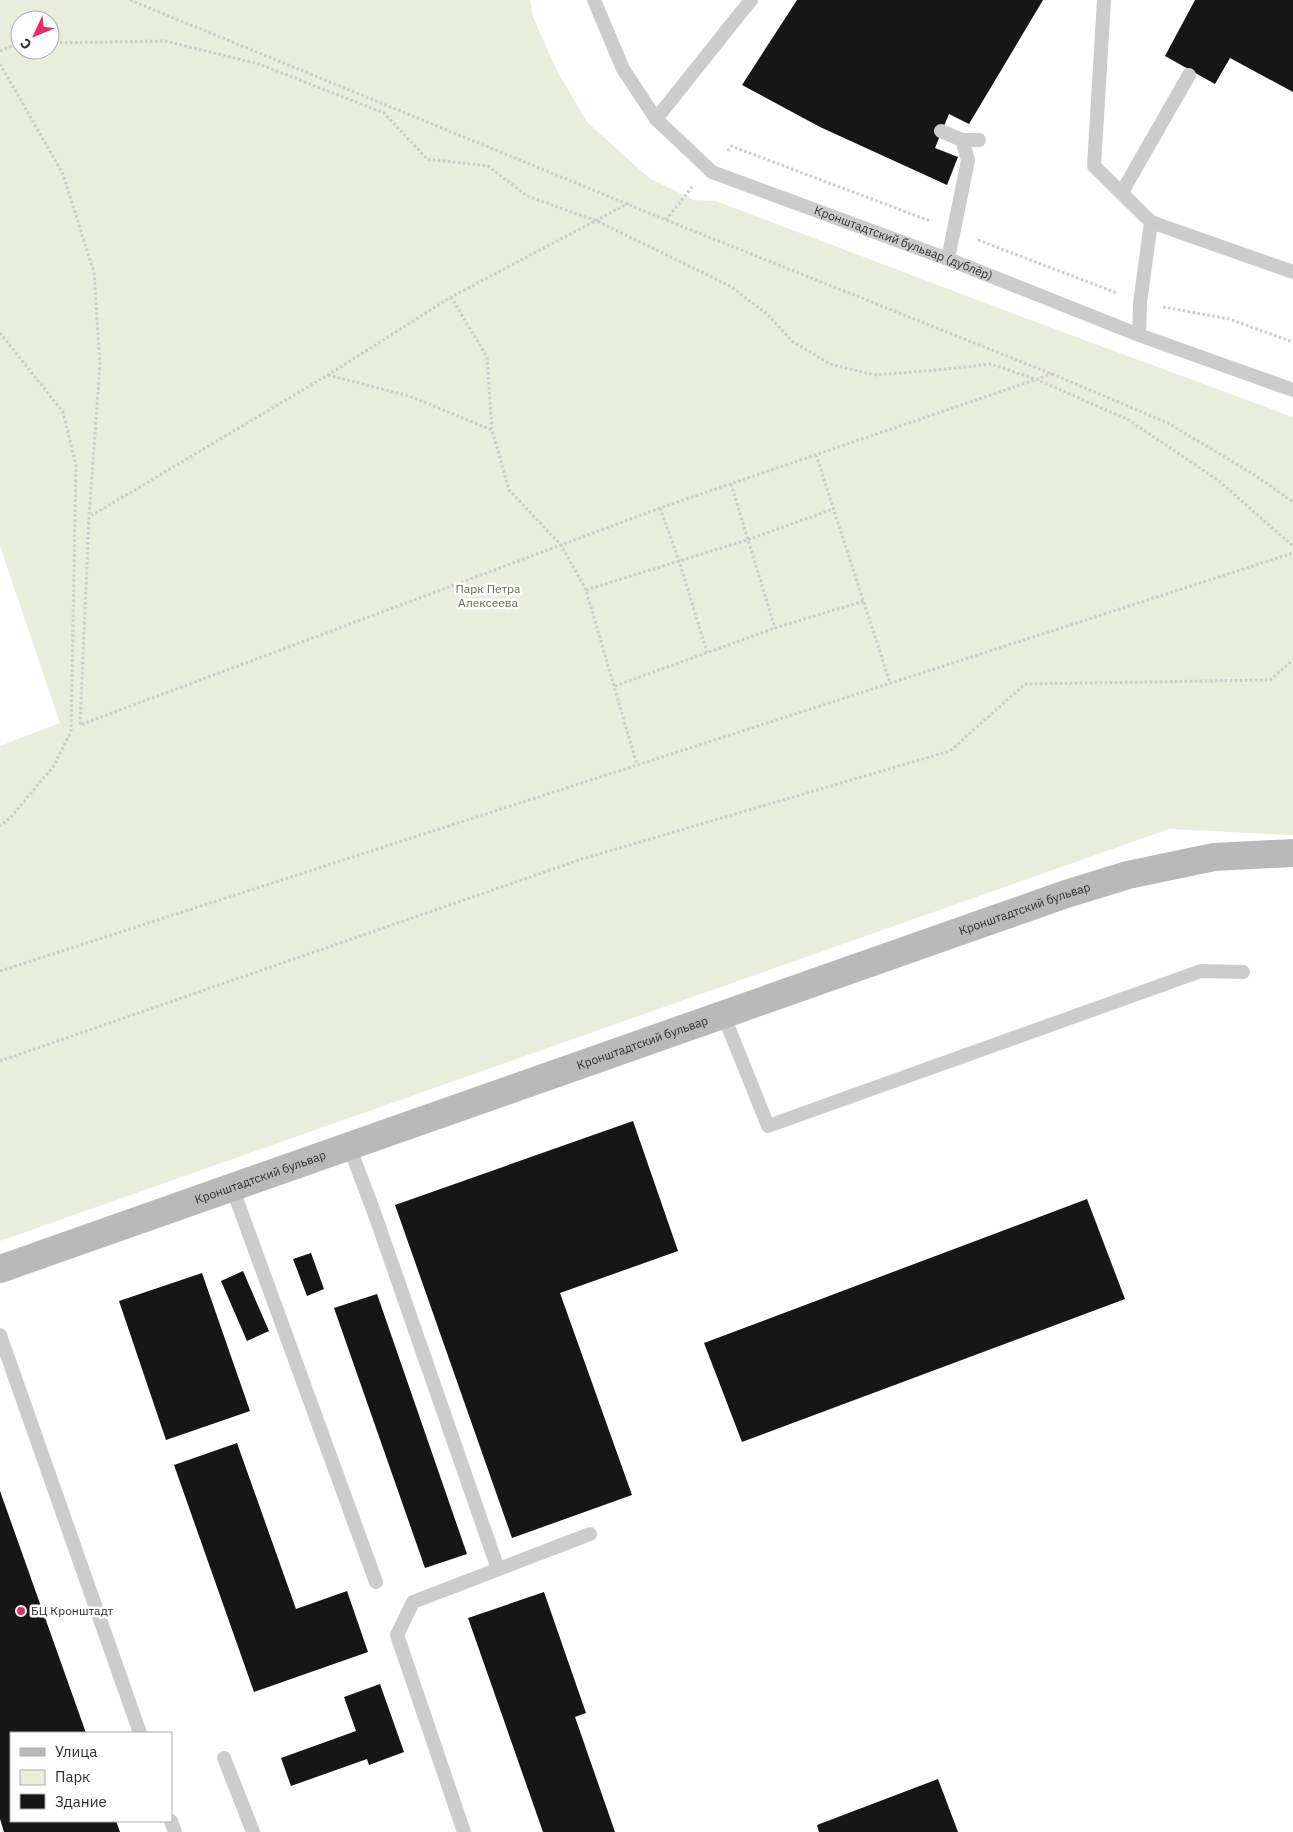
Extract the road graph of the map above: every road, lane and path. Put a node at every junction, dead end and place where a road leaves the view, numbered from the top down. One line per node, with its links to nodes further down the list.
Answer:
1 (130, 0): 13 (path)
2 (594, 0): 8 (lane, Кронштадтский бульвар (дублёр))
3 (751, 0): 8 (lane)
4 (1104, 0): 12 (lane)
5 (60, 43): 14 (path)
6 (0, 64): 31 (path)
7 (1189, 74): 12 (lane)
8 (656, 118): 16 (lane, Кронштадтский бульвар (дублёр))
9 (941, 131): 10 (lane)
10 (962, 140): 11 (lane); 16 (lane)
11 (979, 140)
12 (1122, 192): 15 (lane)
13 (629, 203): 14 (path); 21 (path)
14 (597, 221): 18 (path); 23 (path)
15 (1151, 222): 17 (lane); 20 (lane)
16 (948, 259): 20 (lane, Кронштадтский бульвар (дублёр))
17 (1293, 272)
18 (451, 297): 22 (path); 25 (path)
19 (0, 333): 45 (path)
20 (1139, 335): 24 (lane, Кронштадтский бульвар (дублёр))
21 (1052, 374): 23 (path); 28 (path)
22 (328, 375): 25 (path); 31 (path)
23 (1038, 380): 26 (path); 34 (path)
24 (1293, 390)
25 (492, 430): 33 (path)
26 (816, 455): 27 (path); 30 (path)
27 (731, 484): 29 (path); 32 (path)
28 (1293, 502)
29 (660, 508): 33 (path); 36 (path)
30 (833, 509): 32 (path); 38 (path)
31 (89, 517): 33 (path)
32 (747, 540): 36 (path); 39 (path)
33 (561, 546): 37 (path)
34 (1293, 546)
35 (1293, 554): 42 (path)
36 (679, 561): 37 (path); 40 (path)
37 (586, 590): 43 (path)
38 (864, 601): 39 (path); 42 (path)
39 (775, 628): 40 (path)
40 (707, 652): 43 (path)
41 (1293, 660): 50 (path)
42 (890, 683): 44 (path)
43 (615, 686): 44 (path)
44 (637, 765): 47 (path)
45 (0, 826)
46 (1293, 854): 49 (main road, Кронштадтский бульвар)
47 (0, 971)
48 (1243, 972): 49 (lane)
49 (723, 1014): 51 (main road, Кронштадтский бульвар)
50 (0, 1061)
51 (349, 1146): 52 (main road, Кронштадтский бульвар); 56 (lane)
52 (232, 1187): 53 (main road, Кронштадтский бульвар); 57 (lane)
53 (0, 1268)
54 (0, 1335): 58 (lane)
55 (590, 1534): 56 (lane)
56 (498, 1569): 61 (lane)
57 (376, 1582)
58 (140, 1732)
59 (224, 1758): 60 (lane)
60 (253, 1832)
61 (464, 1832)

